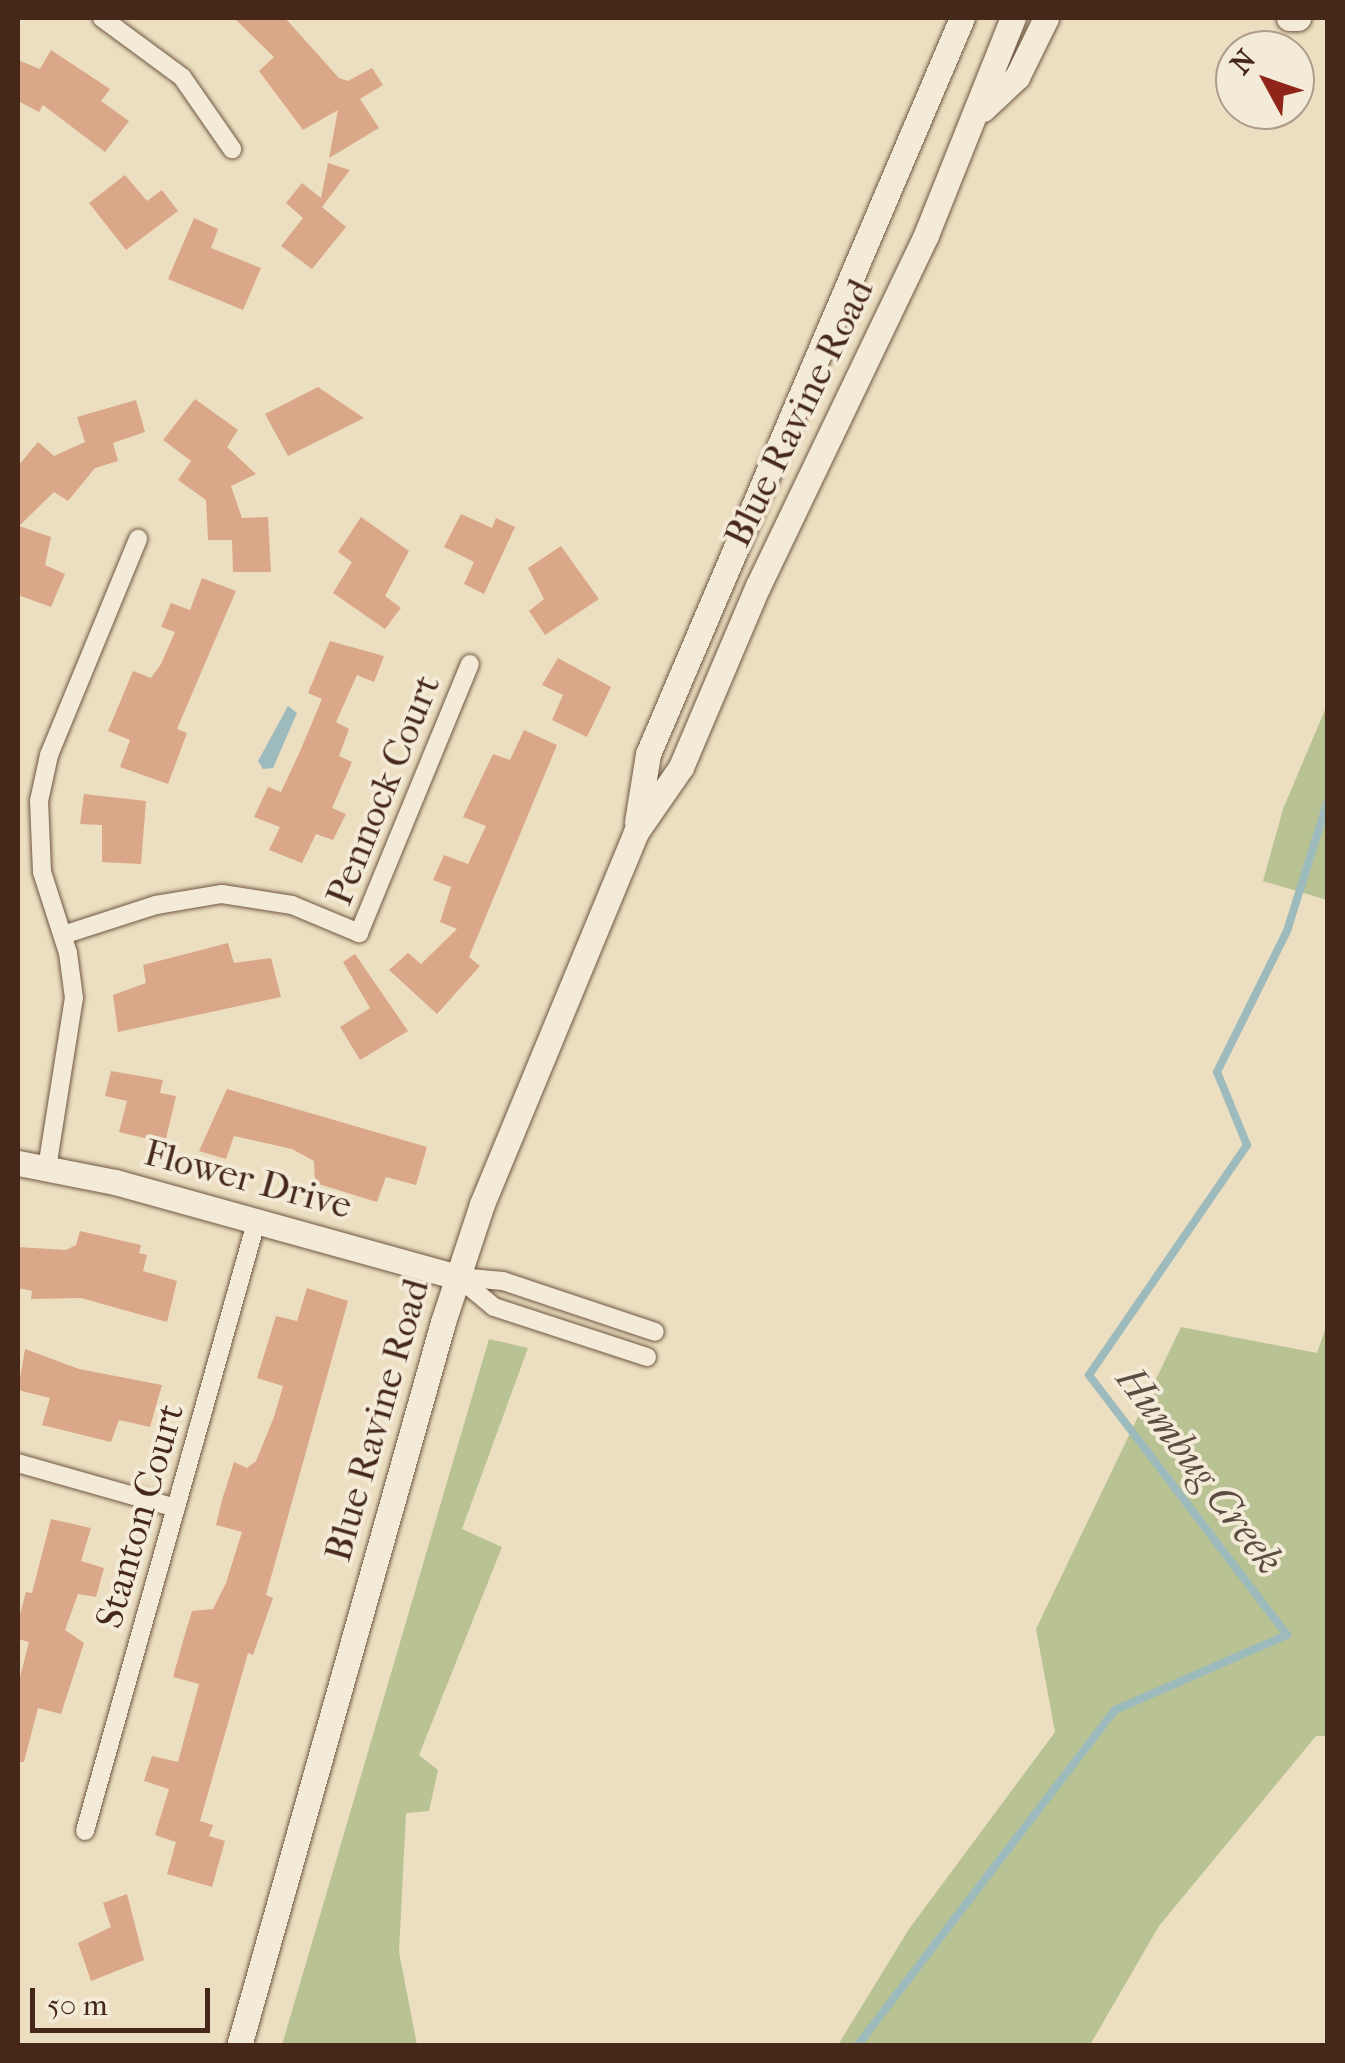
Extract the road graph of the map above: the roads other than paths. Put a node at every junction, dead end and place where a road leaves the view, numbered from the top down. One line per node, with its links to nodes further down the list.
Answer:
1 (102, 18): 8 (street)
2 (962, 18): 11 (main road, Blue Ravine Road)
3 (1013, 18): 7 (main road, Blue Ravine Road)
4 (1046, 18): 7 (main road)
5 (1289, 18): 6 (main road)
6 (1298, 18)
7 (976, 116): 11 (main road, Blue Ravine Road)
8 (232, 149)
9 (138, 539): 12 (street)
10 (470, 664): 12 (street, Pennock Court)
11 (636, 832): 16 (main road, Blue Ravine Road)
12 (63, 935): 14 (street)
13 (18, 1163): 14 (main road, Flower Drive)
14 (47, 1168): 15 (main road, Flower Drive)
15 (257, 1219): 16 (main road, Flower Drive); 20 (street, Stanton Court)
16 (458, 1277): 17 (street, Flower Drive); 18 (street, Flower Drive); 22 (main road, Blue Ravine Road)
17 (655, 1332)
18 (647, 1356)
19 (18, 1464): 20 (street)
20 (176, 1508): 21 (street, Stanton Court)
21 (85, 1831)
22 (239, 2046)

